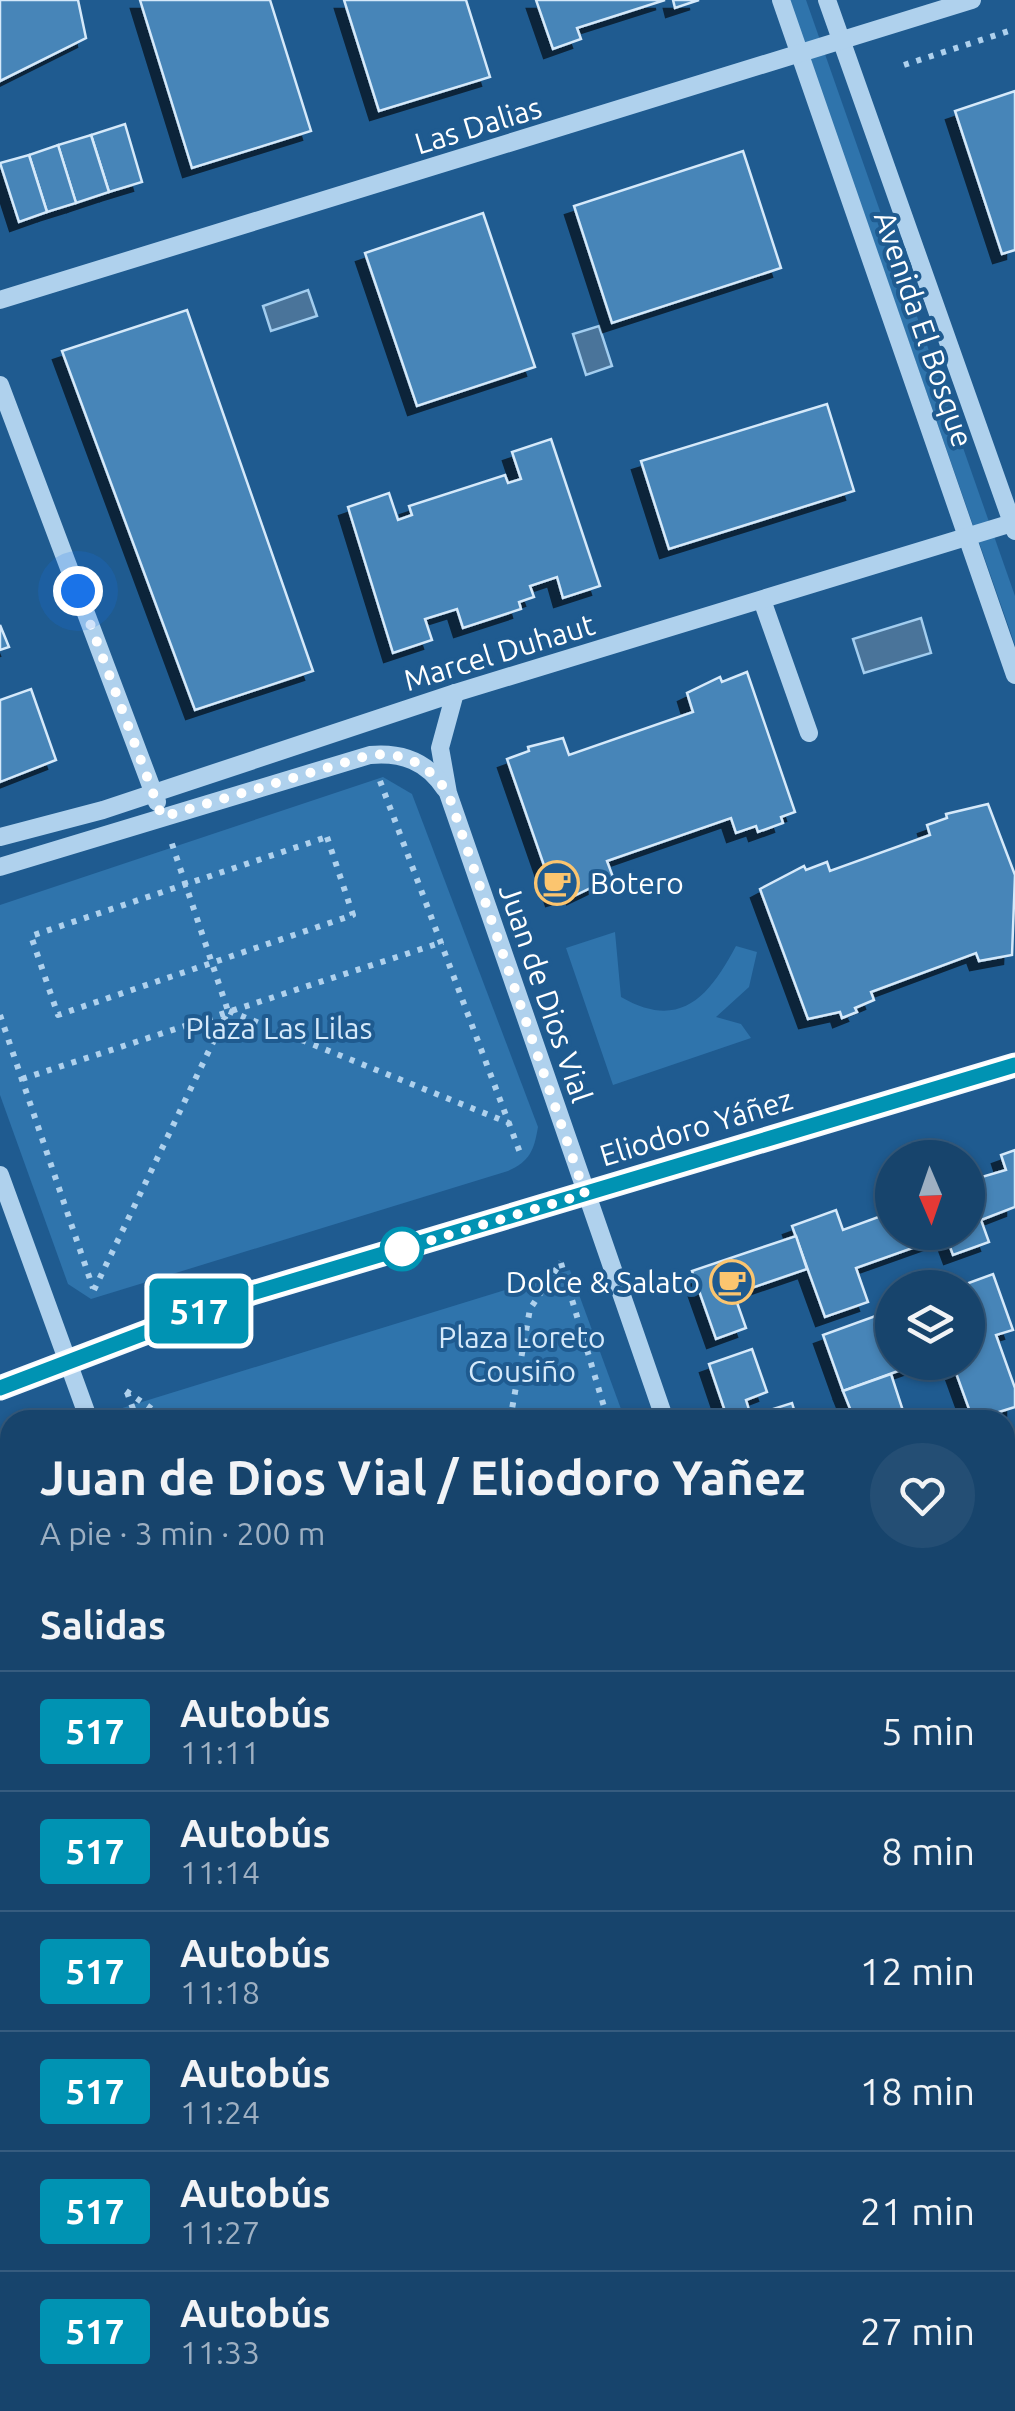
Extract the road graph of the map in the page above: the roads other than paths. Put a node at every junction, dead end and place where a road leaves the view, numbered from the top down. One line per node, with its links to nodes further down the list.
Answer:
1 (782, 0): 5 (street, Avenida El Bosque)
2 (827, 0): 4 (street, Avenida El Bosque)
3 (972, 0): 4 (street, Las Dalias)
4 (841, 42): 5 (street, Las Dalias); 8 (street, Avenida El Bosque)
5 (800, 54): 6 (street, Las Dalias); 9 (street, Avenida El Bosque)
6 (0, 300)
7 (0, 385): 14 (street)
8 (1014, 526): 9 (street, Marcel Duhaut)
9 (967, 537): 10 (street, Marcel Duhaut); 11 (street, Avenida El Bosque)
10 (762, 600): 12 (street, Marcel Duhaut); 13 (street)
11 (1015, 675)
12 (455, 694): 14 (street, Marcel Duhaut); 15 (street, Juan de Dios Vial)
13 (809, 733)
14 (153, 793): 16 (street); 17 (street, Marcel Duhaut)
15 (448, 793): 16 (street); 21 (street, Juan de Dios Vial)
16 (162, 817): 18 (street)
17 (0, 838)
18 (0, 867)
19 (1015, 1065): 21 (main road, Eliodoro Yáñez)
20 (0, 1175): 22 (street)
21 (585, 1194): 22 (main road, Eliodoro Yáñez); 25 (street, Juan de Dios Vial)
22 (67, 1360): 23 (main road, Eliodoro Yáñez); 24 (street)
23 (0, 1388)
24 (85, 1410)
25 (661, 1410)

